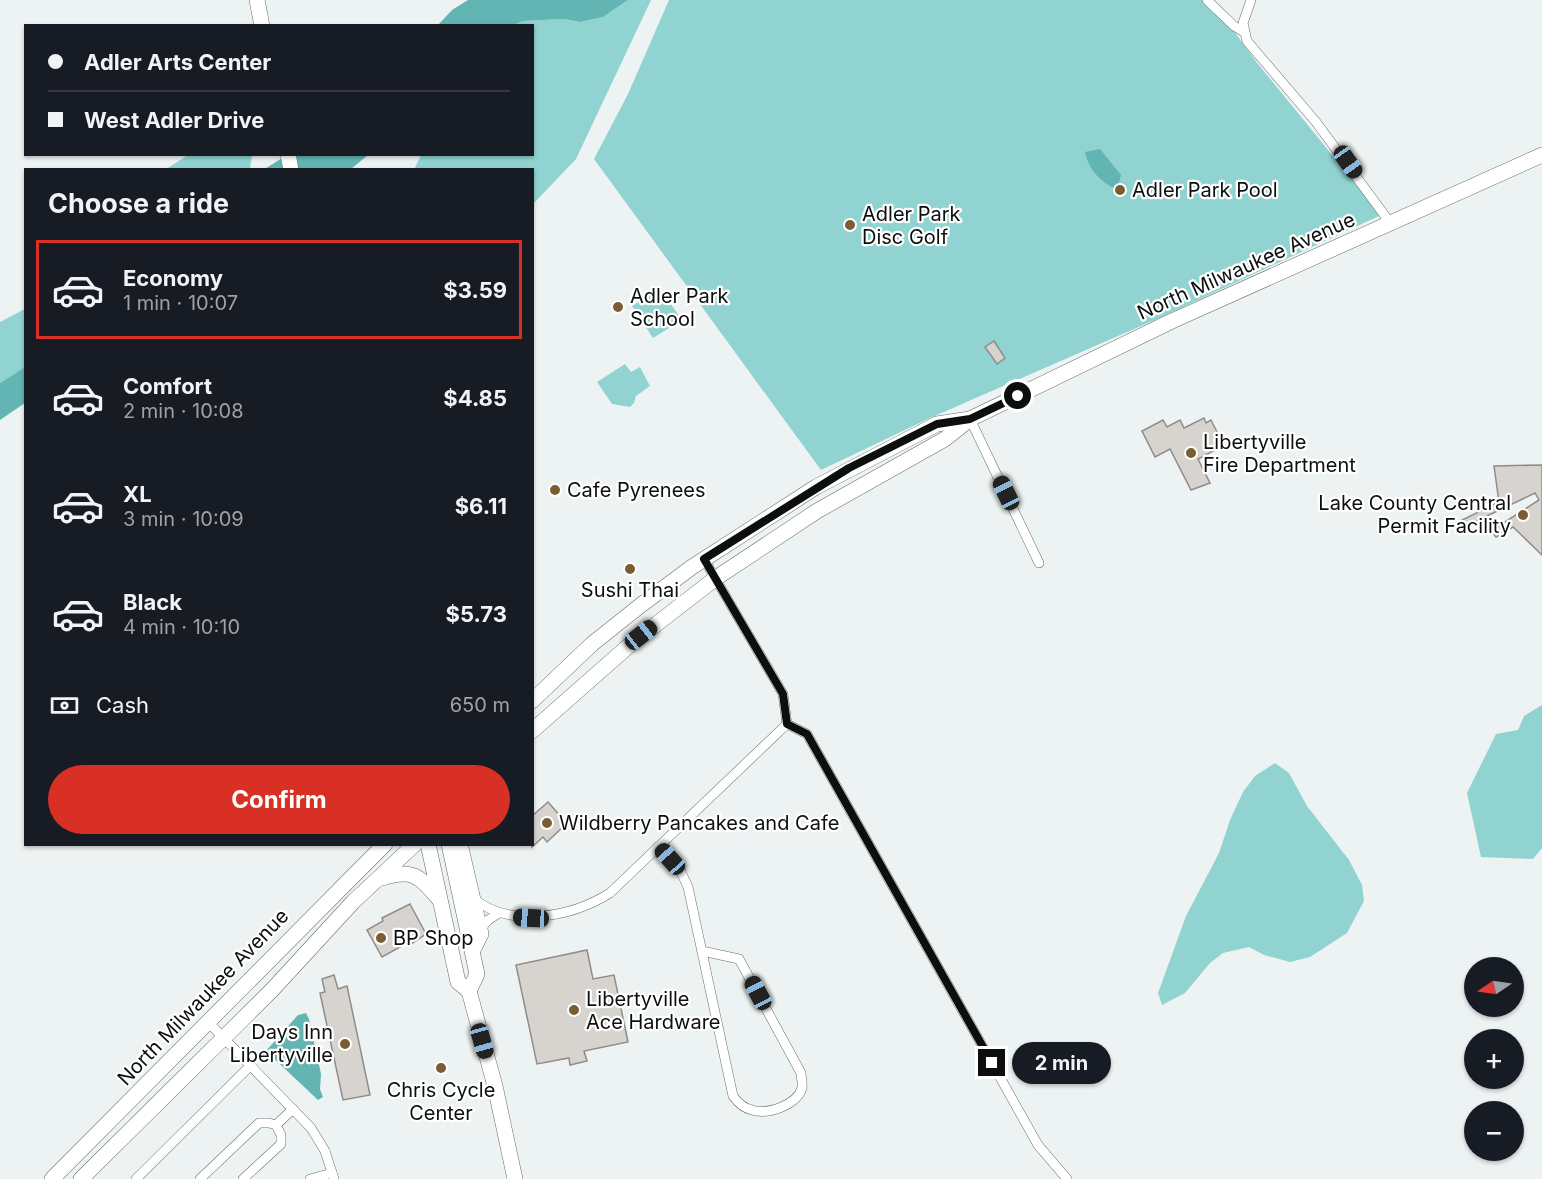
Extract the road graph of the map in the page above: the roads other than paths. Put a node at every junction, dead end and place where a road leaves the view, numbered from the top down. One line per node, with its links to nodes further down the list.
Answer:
1 (257, 0): 4 (main road)
2 (1208, 0): 5 (street)
3 (1251, 0): 5 (street)
4 (262, 24)
5 (1244, 32): 7 (street)
6 (1542, 155): 7 (main road, North Milwaukee Avenue)
7 (1391, 224): 8 (main road, North Milwaukee Avenue)
8 (970, 419): 9 (main road, North Milwaukee Avenue); 10 (street); 11 (main road, North Milwaukee Avenue)
9 (704, 559): 11 (street); 12 (main road, North Milwaukee Avenue)
10 (1039, 563)
11 (716, 578): 15 (street); 16 (main road, North Milwaukee Avenue)
12 (564, 670): 13 (main road); 14 (main road, North Milwaukee Avenue)
13 (534, 685)
14 (534, 699)
15 (787, 724): 21 (street); 37 (street)
16 (534, 729)
17 (413, 846): 23 (main road, North Milwaukee Avenue)
18 (428, 846): 25 (main road)
19 (449, 846): 28 (main road)
20 (460, 846): 24 (main road)
21 (658, 847): 26 (street); 29 (street)
22 (375, 851): 31 (main road, North Milwaukee Avenue)
23 (379, 879): 25 (main road); 32 (main road, North Milwaukee Avenue)
24 (472, 897): 26 (street); 27 (main road)
25 (440, 901): 30 (main road)
26 (500, 913): 27 (street)
27 (480, 930): 28 (main road)
28 (473, 950): 30 (main road)
29 (702, 951): 29 (street)
30 (470, 991): 44 (main road)
31 (209, 1023): 32 (street); 38 (main road, North Milwaukee Avenue)
32 (224, 1038): 33 (street); 39 (main road, North Milwaukee Avenue)
33 (251, 1065): 34 (street); 40 (street)
34 (293, 1109): 35 (street); 36 (street)
35 (276, 1125): 41 (street); 42 (street)
36 (333, 1176): 43 (street)
37 (1064, 1178)
38 (52, 1179)
39 (81, 1179)
40 (136, 1179)
41 (200, 1179)
42 (243, 1179)
43 (310, 1179)
44 (515, 1179)

